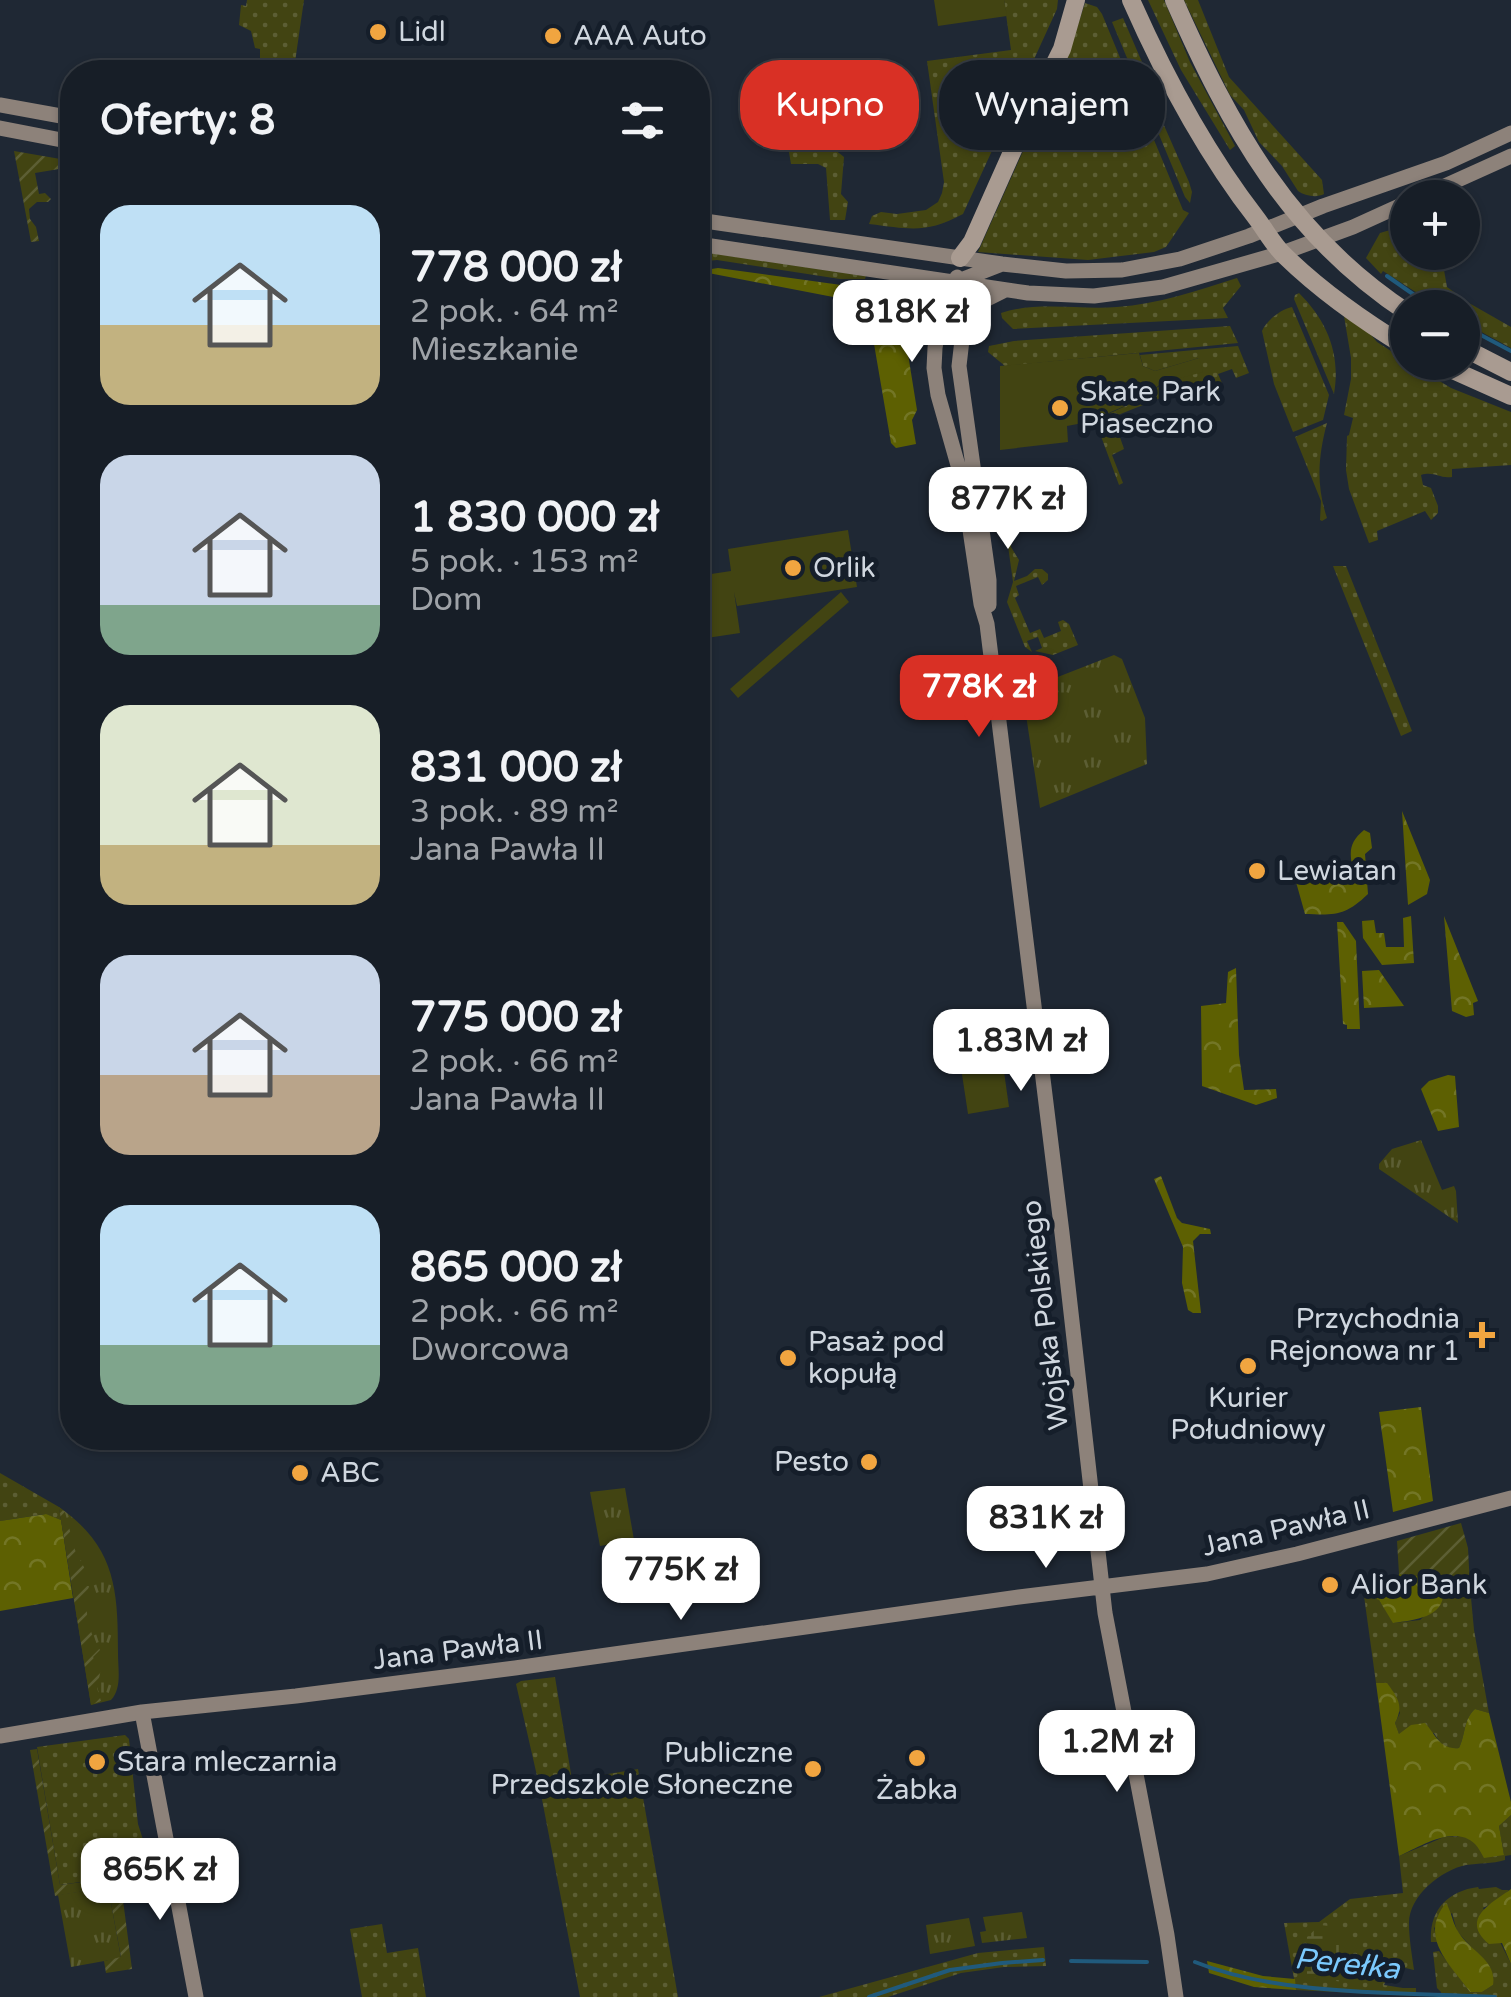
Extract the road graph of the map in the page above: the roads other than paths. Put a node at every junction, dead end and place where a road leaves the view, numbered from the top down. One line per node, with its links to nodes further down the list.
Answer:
1 (1076, 0): 18 (main road)
2 (1131, 0): 14 (main road)
3 (1174, 0): 12 (main road)
4 (0, 105): 5 (street)
5 (60, 116)
6 (0, 128): 8 (street)
7 (1511, 132): 12 (street)
8 (60, 140)
9 (1511, 156): 10 (street)
10 (1458, 180)
11 (1390, 211): 15 (street)
12 (1298, 216): 14 (street); 15 (main road)
13 (710, 222): 18 (street)
14 (1264, 230): 17 (main road); 19 (street)
15 (1318, 240): 17 (street); 23 (main road)
16 (710, 246): 20 (street)
17 (1282, 253): 22 (street); 26 (main road)
18 (960, 258): 19 (street); 21 (street)
19 (1002, 264): 21 (street)
20 (922, 277): 21 (street); 24 (street)
21 (957, 282): 22 (street); 24 (street, Wojska Polskiego); 25 (street, Wojska Polskiego)
22 (1005, 290): 25 (street)
23 (1390, 300)
24 (941, 309): 31 (street, Wojska Polskiego)
25 (965, 314): 31 (street, Wojska Polskiego)
26 (1390, 337)
27 (1480, 356): 28 (main road)
28 (1511, 372)
29 (1475, 380): 30 (main road)
30 (1511, 396)
31 (987, 624): 33 (street, Wojska Polskiego)
32 (1511, 1498): 33 (street, Jana Pawła II)
33 (1102, 1588): 34 (street, Jana Pawła II); 37 (street, Wojska Polskiego)
34 (142, 1712): 35 (street, Jana Pawła II); 36 (street)
35 (0, 1736)
36 (196, 1997)
37 (1176, 1997)

